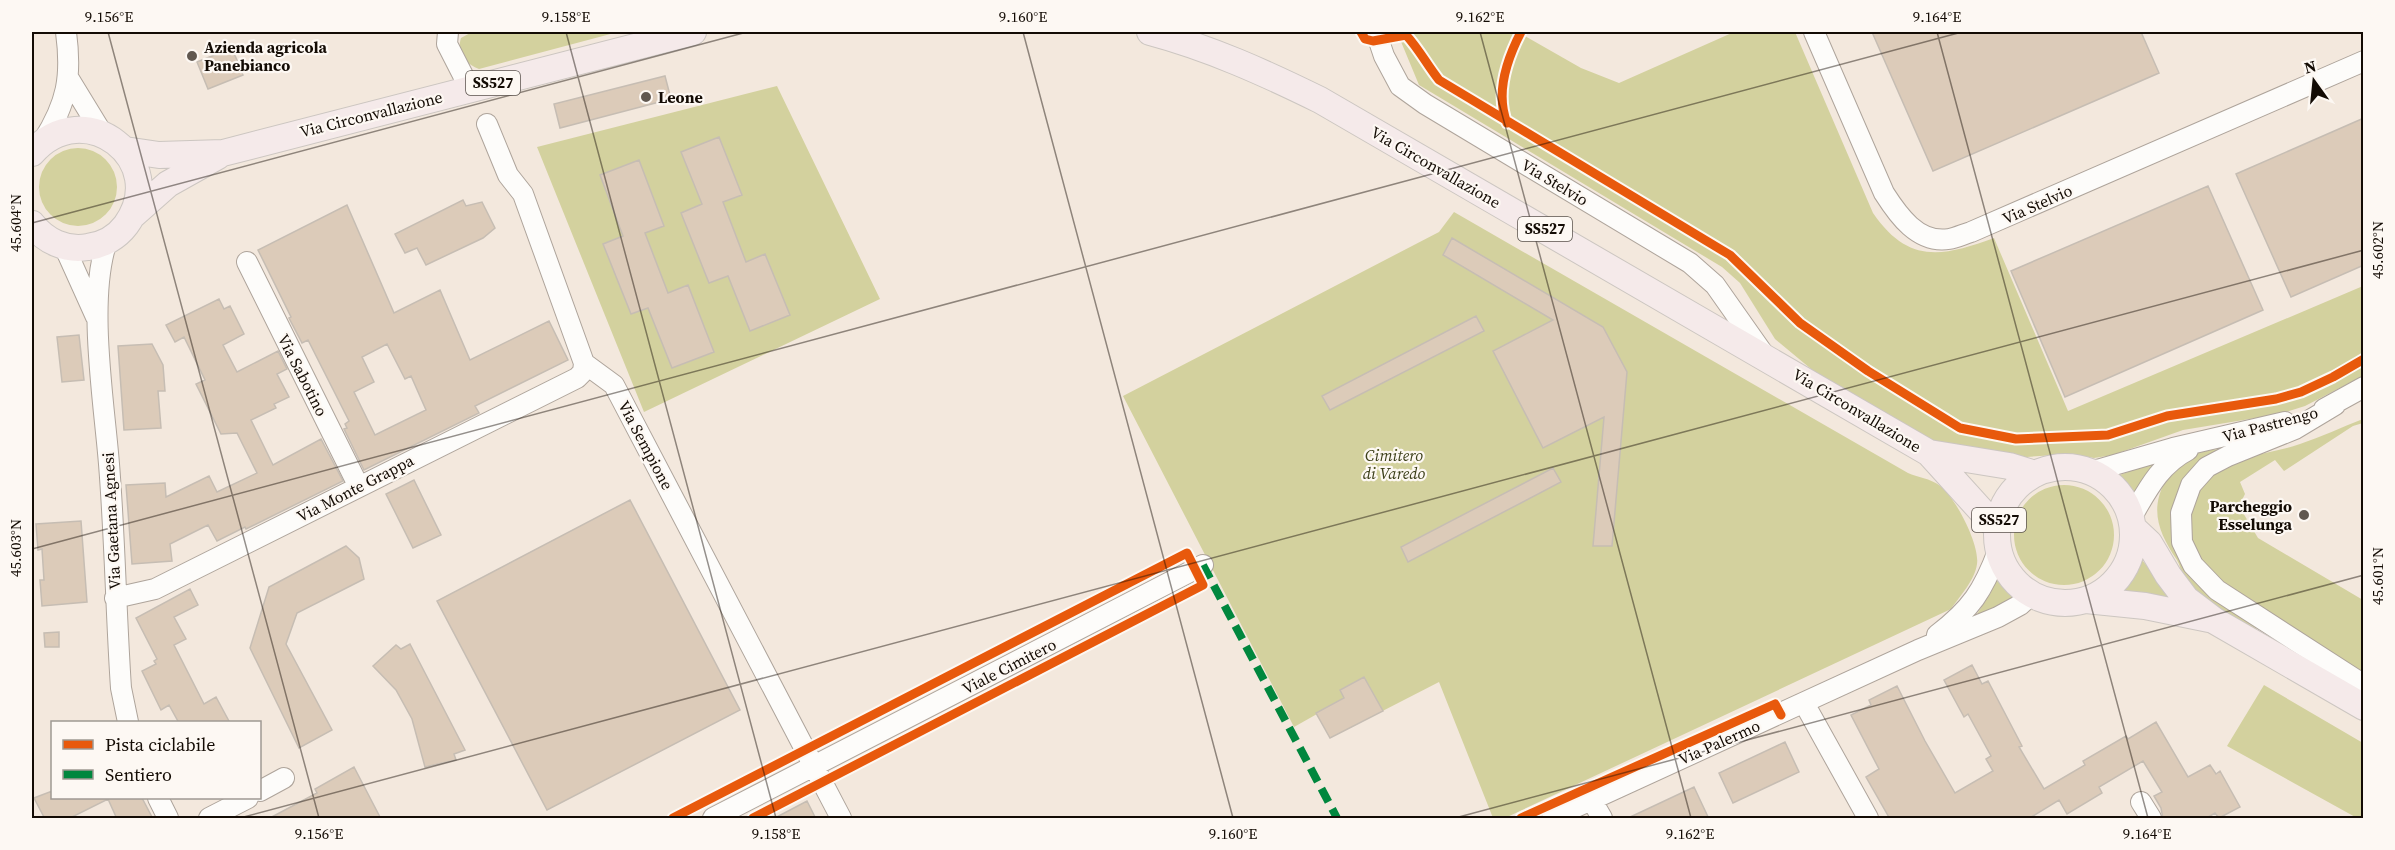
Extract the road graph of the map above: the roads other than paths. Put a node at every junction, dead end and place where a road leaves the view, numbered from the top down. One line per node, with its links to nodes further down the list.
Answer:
1 (66, 32): 8 (street)
2 (448, 32): 9 (street)
3 (693, 32): 9 (main road, Via Circonvallazione / SS527)
4 (1150, 32): 21 (main road, Via Circonvallazione / SS527)
5 (1376, 32): 21 (street, Via Stelvio)
6 (1814, 32): 7 (street, Via Stelvio)
7 (2364, 62)
8 (69, 79): 11 (street); 12 (street)
9 (470, 89): 14 (main road, Via Circonvallazione / SS527)
10 (487, 124): 22 (street)
11 (102, 133): 12 (main road); 13 (main road, SS527)
12 (37, 147)
13 (125, 150): 14 (main road, Via Circonvallazione / SS527); 15 (main road, SS527)
14 (223, 153): 15 (main road, Via Circonvallazione / SS527)
15 (133, 215): 17 (main road, SS527)
16 (33, 227): 18 (main road)
17 (107, 242): 18 (main road); 20 (street, Via Gaetana Agnesi)
18 (64, 246): 20 (street, Via Gaetana Agnesi)
19 (247, 262): 29 (street, Via Sabotino)
20 (98, 320): 34 (street, Via Gaetana Agnesi)
21 (1765, 356): 26 (main road, Via Circonvallazione / SS527)
22 (584, 363): 29 (street, Via Monte Grappa); 42 (street, Via Sempione)
23 (2364, 387): 24 (street, Via Pastrengo)
24 (2335, 405): 25 (street, Via Pastrengo); 38 (street)
25 (2207, 440): 27 (street, Via Pastrengo); 30 (street, Via Pastrengo)
26 (1929, 453): 28 (main road, Via Circonvallazione / SS527); 31 (main road, Via Circonvallazione / SS527)
27 (2090, 472): 28 (main road, SS527); 30 (main road, SS527)
28 (2035, 474): 31 (main road, SS527)
29 (359, 487): 34 (street, Via Monte Grappa)
30 (2132, 523): 35 (main road, SS527); 36 (main road, SS527)
31 (1997, 539): 33 (main road, SS527); 37 (street, Via Palermo)
32 (1203, 565): 42 (street, Viale Cimitero)
33 (2031, 595): 35 (main road, SS527); 37 (street, Via Palermo)
34 (115, 598): 41 (street, Via Gaetana Agnesi)
35 (2086, 600): 36 (main road, SS527)
36 (2215, 621): 40 (main road, SS527)
37 (1918, 650): 39 (street, Via Palermo)
38 (2364, 685)
39 (1804, 703): 47 (street, Via Palermo); 54 (street)
40 (2364, 707)
41 (128, 721)
42 (815, 767): 50 (street, Viale Cimitero); 51 (street, Via Sempione)
43 (284, 778): 44 (street)
44 (261, 790)
45 (158, 799): 48 (street)
46 (246, 799): 49 (street)
47 (1592, 799): 52 (street, Via Palermo); 53 (street)
48 (168, 819)
49 (208, 819)
50 (713, 819)
51 (841, 819)
52 (1552, 819)
53 (1602, 819)
54 (1868, 819)

